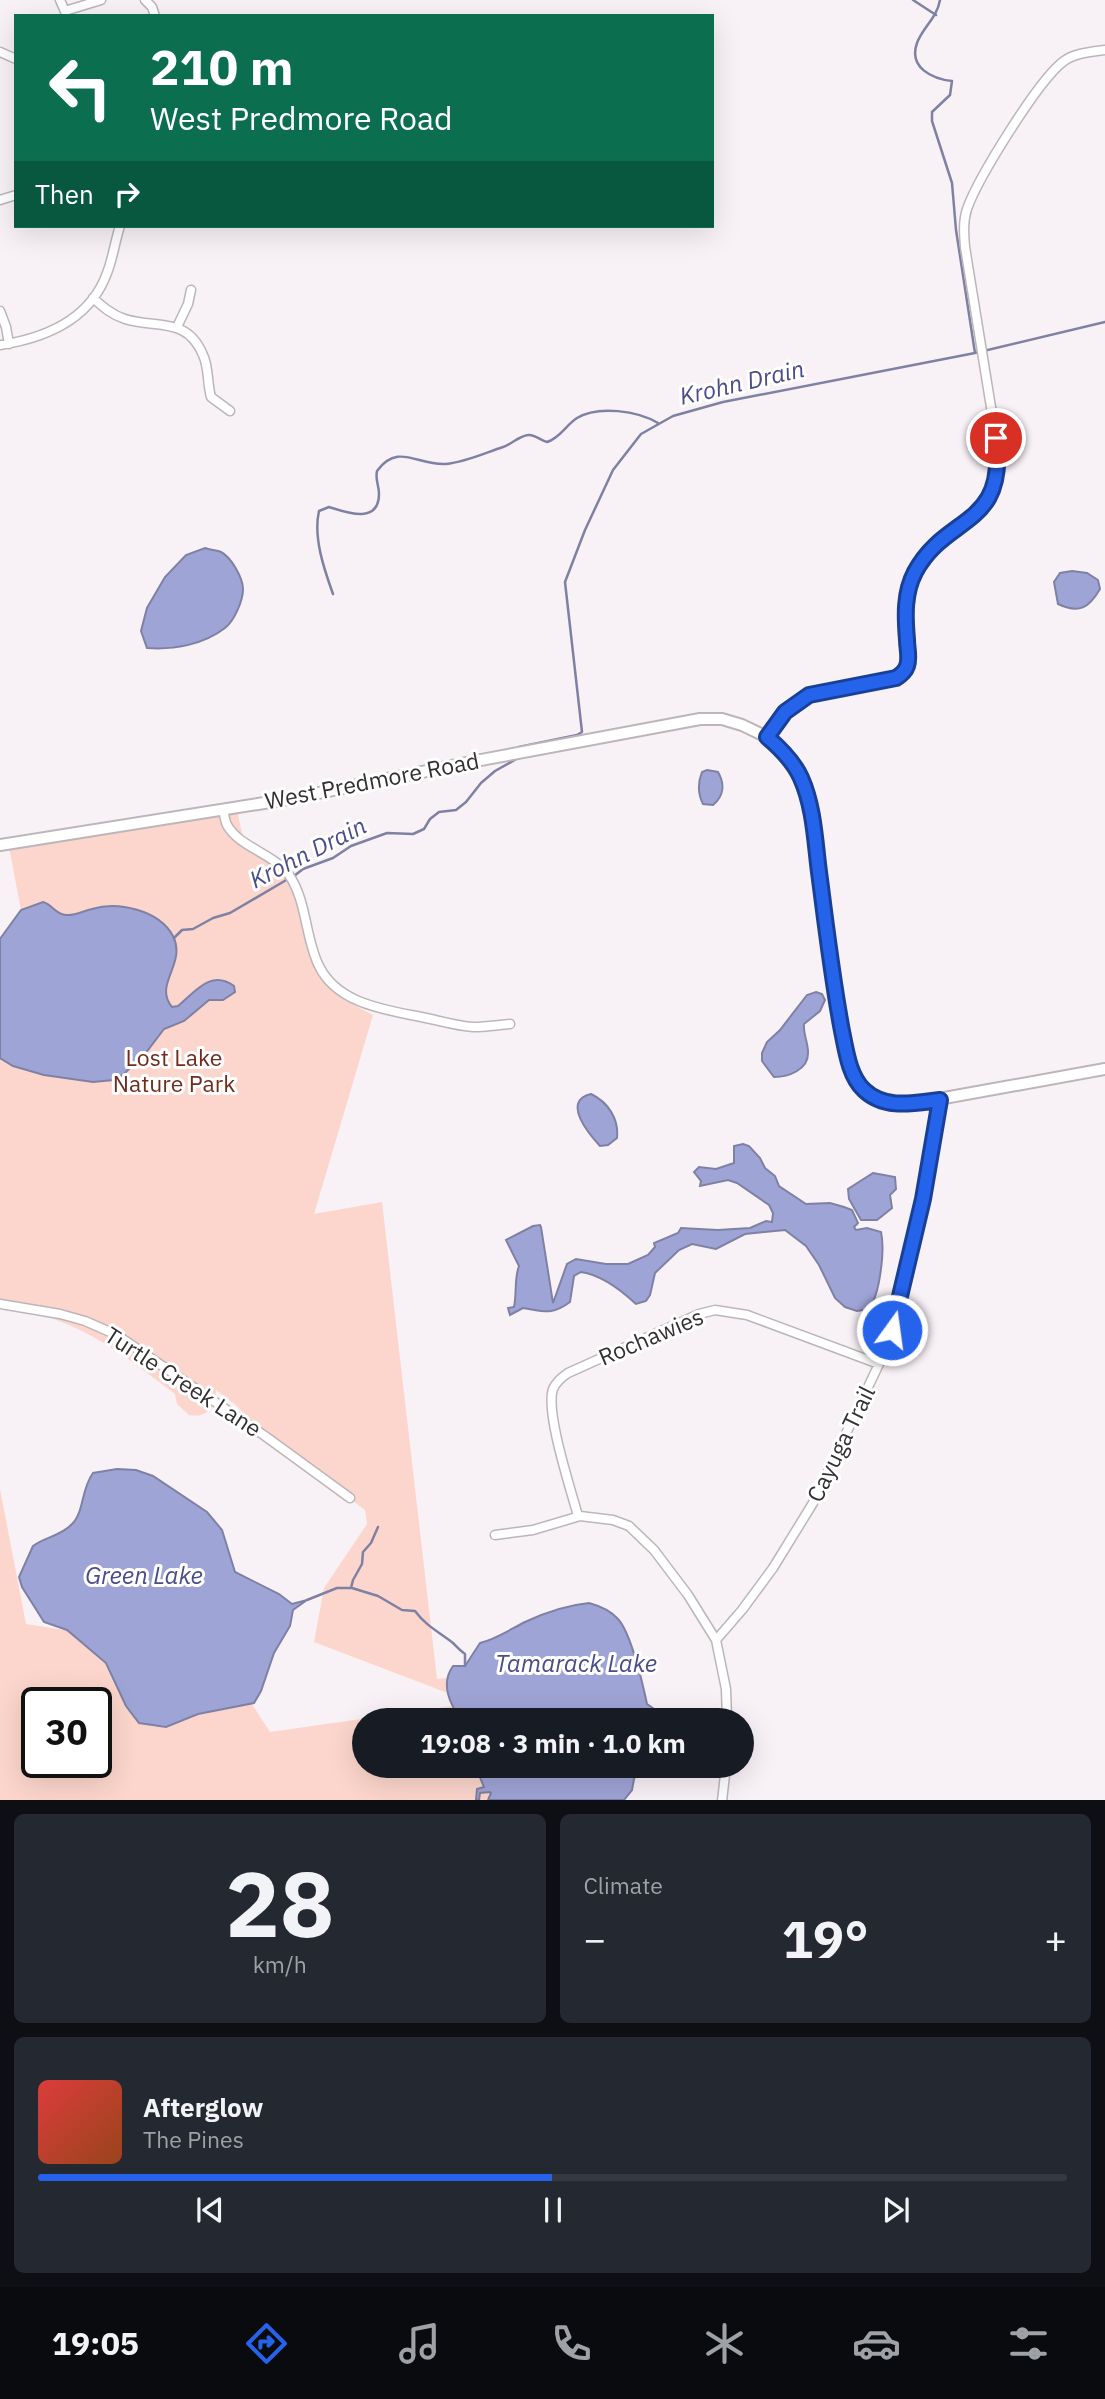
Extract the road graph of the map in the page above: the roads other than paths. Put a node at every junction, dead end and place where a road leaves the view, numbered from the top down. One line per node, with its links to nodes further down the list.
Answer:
1 (60, 0): 3 (street)
2 (101, 0): 3 (street)
3 (66, 14)
4 (1105, 50): 12 (street)
5 (119, 228): 7 (street)
6 (191, 290): 9 (street)
7 (93, 298): 9 (street); 10 (street)
8 (0, 311): 10 (street)
9 (177, 327): 11 (street)
10 (4, 344)
11 (230, 411)
12 (767, 737): 13 (street, West Predmore Road); 17 (street)
13 (223, 809): 14 (street, West Predmore Road); 15 (street)
14 (0, 845)
15 (510, 1024)
16 (1105, 1069): 17 (street)
17 (940, 1100): 19 (street, Cayuga Trail)
18 (0, 1304): 20 (street, Turtle Creek Lane)
19 (879, 1364): 21 (street, Rochawies); 23 (street, Cayuga Trail)
20 (350, 1498)
21 (578, 1516): 22 (street); 23 (street)
22 (495, 1535)
23 (716, 1640): 24 (street)
24 (727, 1708)
25 (725, 1778): 26 (street)
26 (722, 1800)

